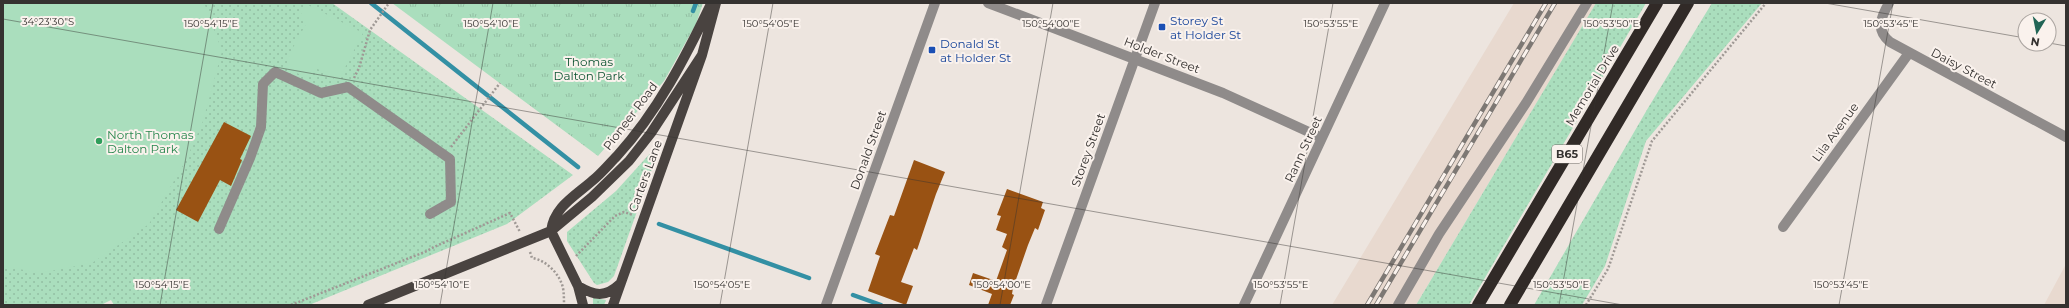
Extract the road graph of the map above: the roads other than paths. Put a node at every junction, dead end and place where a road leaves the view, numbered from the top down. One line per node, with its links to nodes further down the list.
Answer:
1 (712, 3): 20 (main road, Pioneer Road)
2 (716, 3): 12 (main road, Carters Lane)
3 (935, 3): 26 (street, Donald Street)
4 (988, 3): 13 (street, Holder Street)
5 (1155, 3): 13 (street, Storey Street)
6 (1385, 3): 16 (street, Rann Street)
7 (1587, 3): 29 (street)
8 (1657, 3): 30 (highway, Memorial Drive / B65)
9 (1688, 3): 31 (highway, B65)
10 (1889, 3): 11 (street, Daisy Street)
11 (1909, 53): 15 (street, Daisy Street); 18 (street, Lila Avenue)
12 (702, 55): 14 (main road, Carters Lane); 21 (main road, Carters Lane)
13 (1135, 58): 16 (street, Holder Street); 27 (street, Storey Street)
14 (671, 104): 20 (main road, Pioneer Road)
15 (2066, 137)
16 (1322, 138): 28 (street, Rann Street)
17 (430, 214): 19 (street)
18 (1783, 227)
19 (219, 229)
20 (550, 231): 22 (main road); 23 (main road, Pioneer Road)
21 (620, 284): 22 (main road); 25 (main road, Carters Lane)
22 (578, 286): 24 (main road)
23 (368, 305)
24 (583, 305)
25 (612, 305)
26 (826, 305)
27 (1046, 305)
28 (1244, 305)
29 (1398, 305)
30 (1478, 305)
31 (1510, 305)

